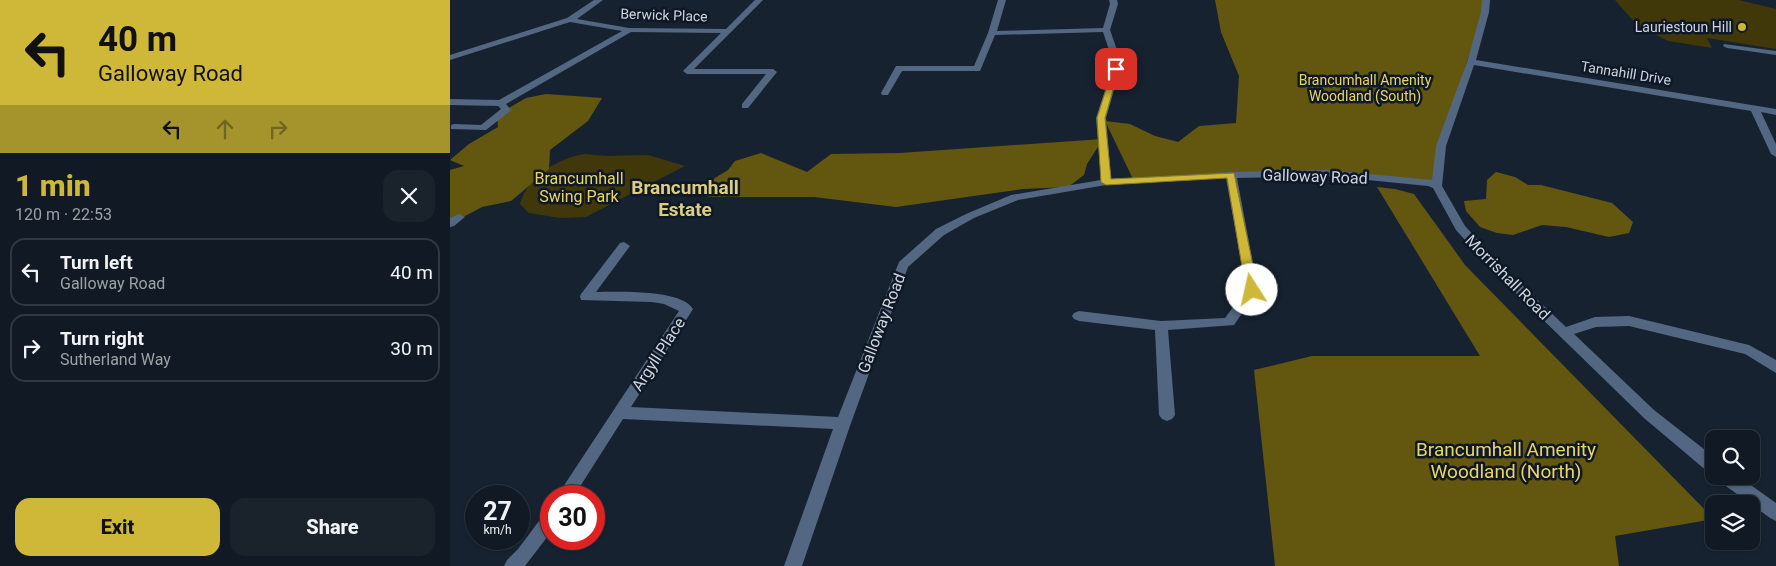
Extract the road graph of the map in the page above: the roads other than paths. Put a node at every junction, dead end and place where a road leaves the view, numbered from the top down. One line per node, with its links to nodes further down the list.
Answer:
1 (599, 0): 6 (street)
2 (759, 0): 9 (street, Berwick Place)
3 (1002, 0): 10 (street)
4 (1113, 0): 8 (street)
5 (1486, 0): 14 (street)
6 (570, 20): 7 (street, Berwick Place); 13 (street)
7 (629, 30): 9 (street, Berwick Place); 17 (street)
8 (1106, 30): 10 (street); 24 (street)
9 (727, 31): 18 (street, Berwick Place)
10 (992, 33): 15 (street)
11 (1727, 46): 12 (street)
12 (1776, 53)
13 (450, 58)
14 (1471, 62): 19 (street, Tannahill Drive); 25 (street)
15 (885, 92)
16 (450, 102): 17 (street)
17 (501, 103): 21 (street)
18 (745, 106)
19 (1754, 108): 20 (street, Tannahill Drive); 22 (street)
20 (1776, 112)
21 (454, 127)
22 (1776, 154)
23 (1231, 175): 24 (street, Galloway Road); 25 (street, Galloway Road); 28 (street)
24 (1106, 182): 33 (street, Galloway Road)
25 (1437, 186): 29 (street, Morrishall Road)
26 (624, 246): 31 (street, Argyll Place)
27 (1079, 316): 28 (street)
28 (1161, 326): 32 (street)
29 (1565, 332): 30 (street); 34 (street, Morrishall Road)
30 (1776, 368)
31 (620, 413): 33 (street, Argyll Place); 35 (street, Argyll Place)
32 (1166, 414)
33 (842, 423): 40 (street, Galloway Road)
34 (1705, 460)
35 (572, 485)
36 (1737, 485): 37 (street)
37 (1776, 513)
38 (540, 533): 39 (street)
39 (513, 566)
40 (794, 566)

